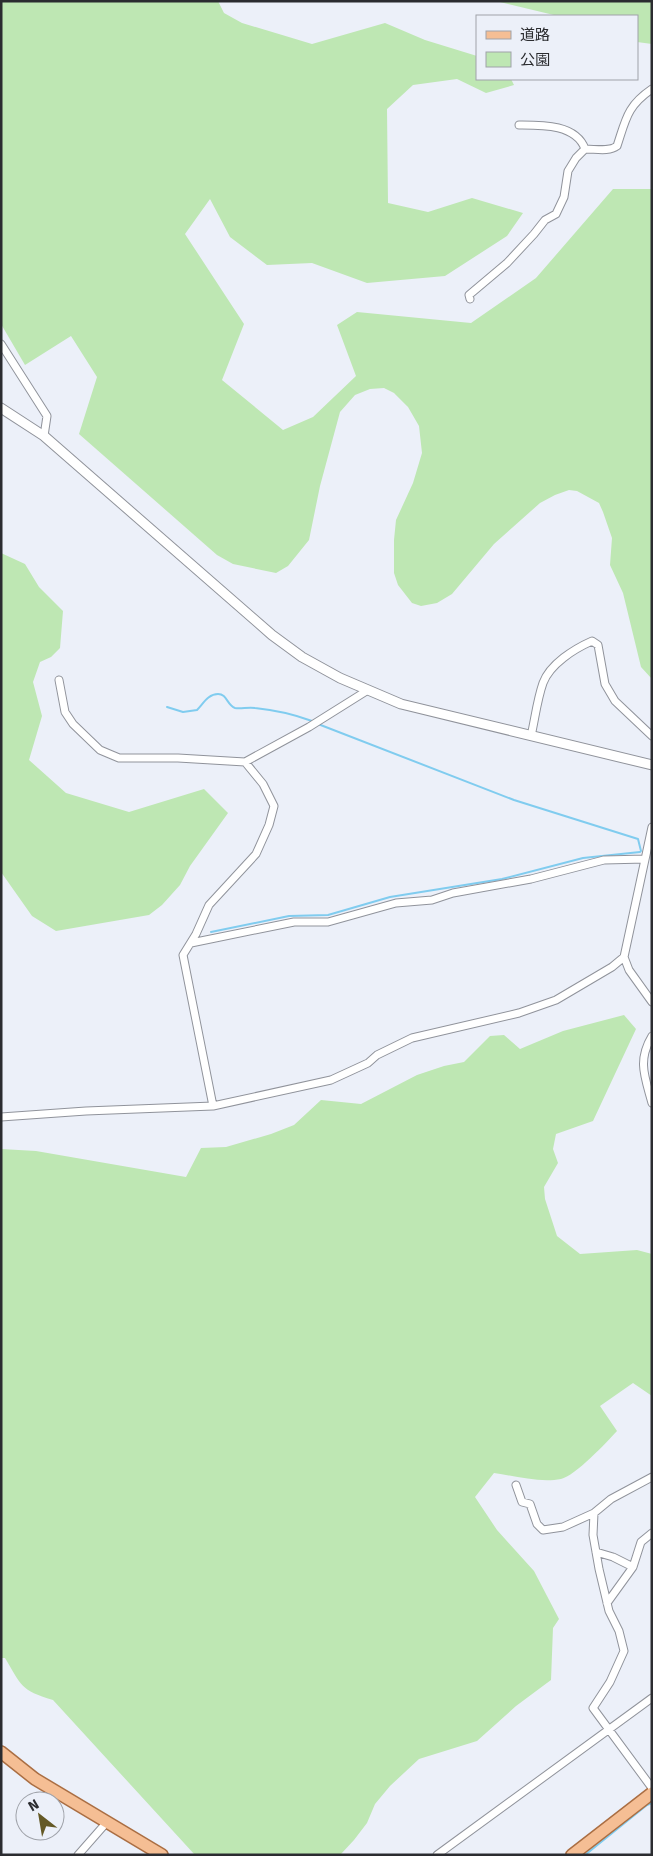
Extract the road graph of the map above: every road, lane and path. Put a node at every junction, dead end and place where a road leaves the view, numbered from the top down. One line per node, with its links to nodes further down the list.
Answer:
1 (652, 89): 3 (street)
2 (519, 125): 3 (street)
3 (585, 149): 4 (street)
4 (470, 299)
5 (1, 344): 7 (street)
6 (1, 408): 7 (street)
7 (44, 436): 9 (street)
8 (59, 680): 12 (street)
9 (368, 690): 10 (street); 12 (street)
10 (531, 736): 11 (street); 13 (street)
11 (652, 736)
12 (245, 762): 16 (street)
13 (652, 765)
14 (652, 827): 15 (street)
15 (646, 858): 16 (street); 17 (street)
16 (191, 943): 21 (street)
17 (624, 957): 18 (street); 21 (street)
18 (652, 1002)
19 (652, 1036): 20 (street)
20 (652, 1103)
21 (213, 1106): 22 (street)
22 (1, 1117)
23 (652, 1477): 25 (street)
24 (516, 1486): 25 (street)
25 (594, 1513): 27 (street)
26 (652, 1533): 28 (street)
27 (596, 1552): 28 (street); 29 (street)
28 (633, 1567): 29 (street)
29 (608, 1603): 31 (street)
30 (652, 1698): 31 (street)
31 (609, 1729): 33 (street); 38 (street)
32 (1, 1752): 35 (main road)
33 (652, 1788)
34 (652, 1793): 39 (main road)
35 (107, 1822): 36 (street); 37 (main road)
36 (78, 1855)
37 (162, 1855)
38 (437, 1855)
39 (572, 1855)

